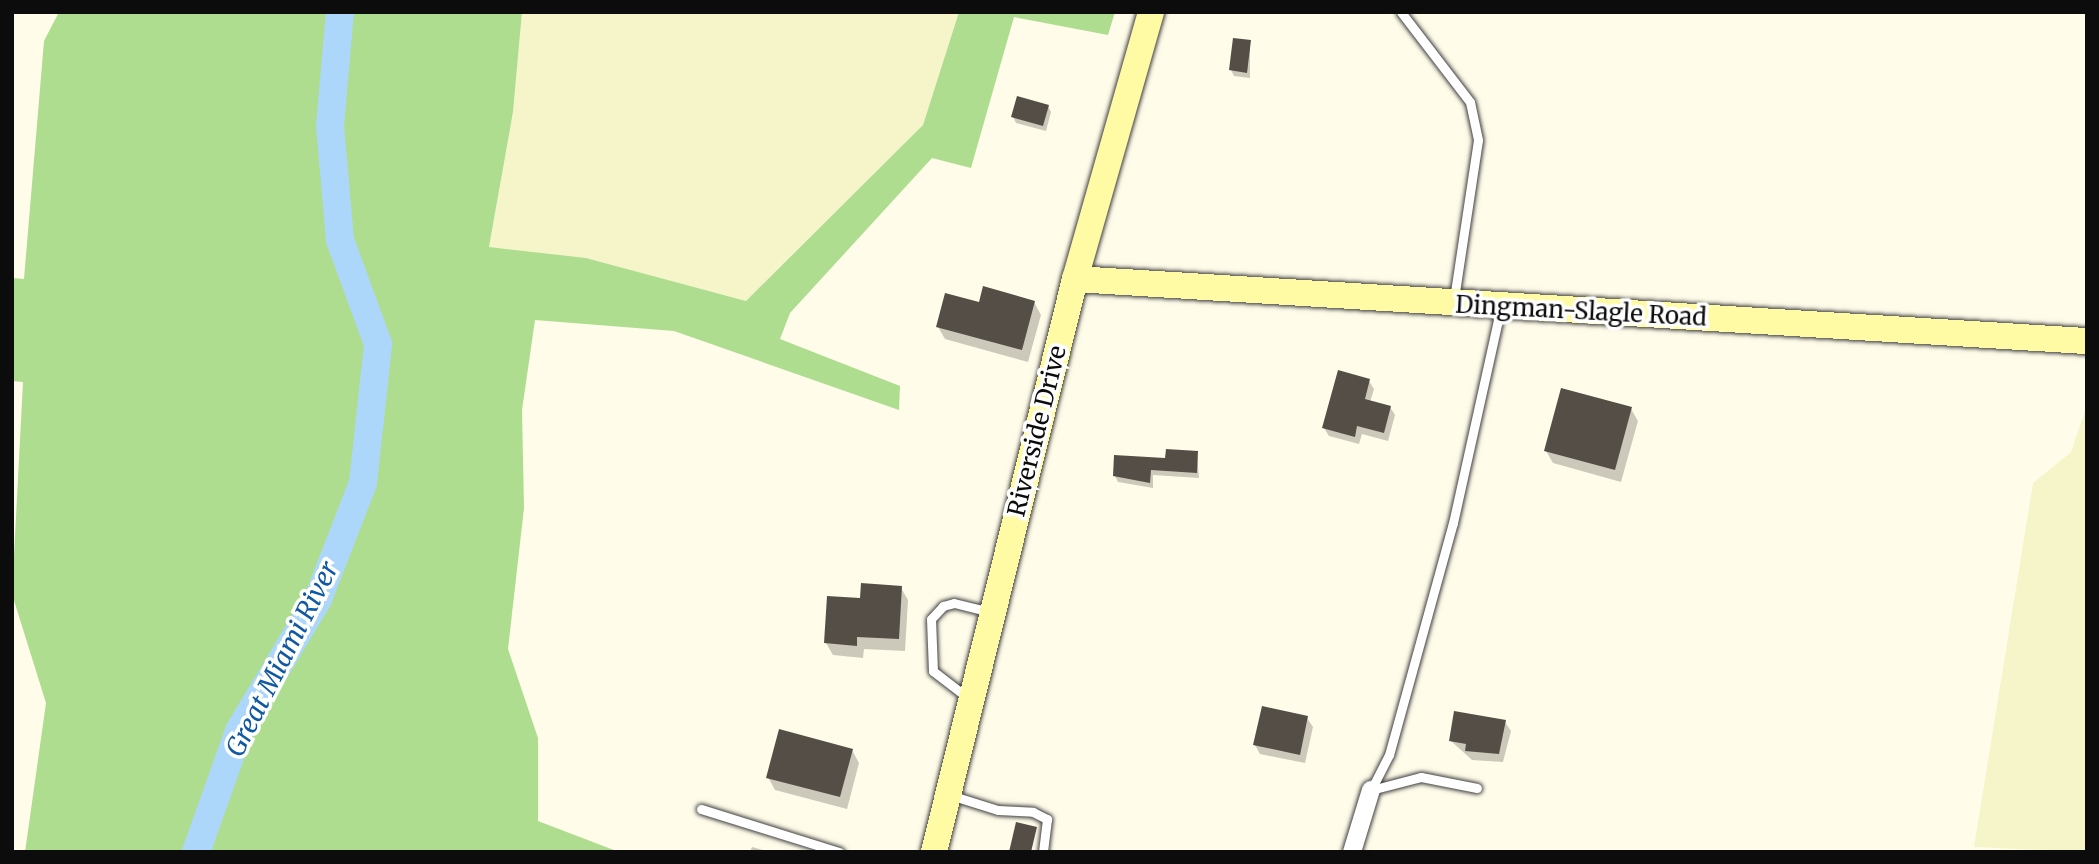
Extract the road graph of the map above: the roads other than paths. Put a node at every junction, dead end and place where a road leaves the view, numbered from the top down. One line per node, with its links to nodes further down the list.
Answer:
1 (1151, 12): 3 (street, Riverside Drive)
2 (1401, 12): 4 (lane)
3 (1075, 279): 4 (street, Dingman-Slagle Road); 7 (street, Riverside Drive)
4 (1453, 304): 5 (street, Dingman-Slagle Road)
5 (1501, 307): 6 (street, Dingman-Slagle Road); 10 (lane)
6 (2087, 341)
7 (992, 612): 8 (street, Riverside Drive); 8 (lane)
8 (971, 700): 11 (street, Riverside Drive)
9 (1477, 788): 10 (lane)
10 (1371, 790): 16 (street)
11 (948, 795): 14 (street, Riverside Drive); 15 (lane)
12 (701, 809): 13 (lane)
13 (839, 852)
14 (934, 852)
15 (1043, 852)
16 (1352, 852)

